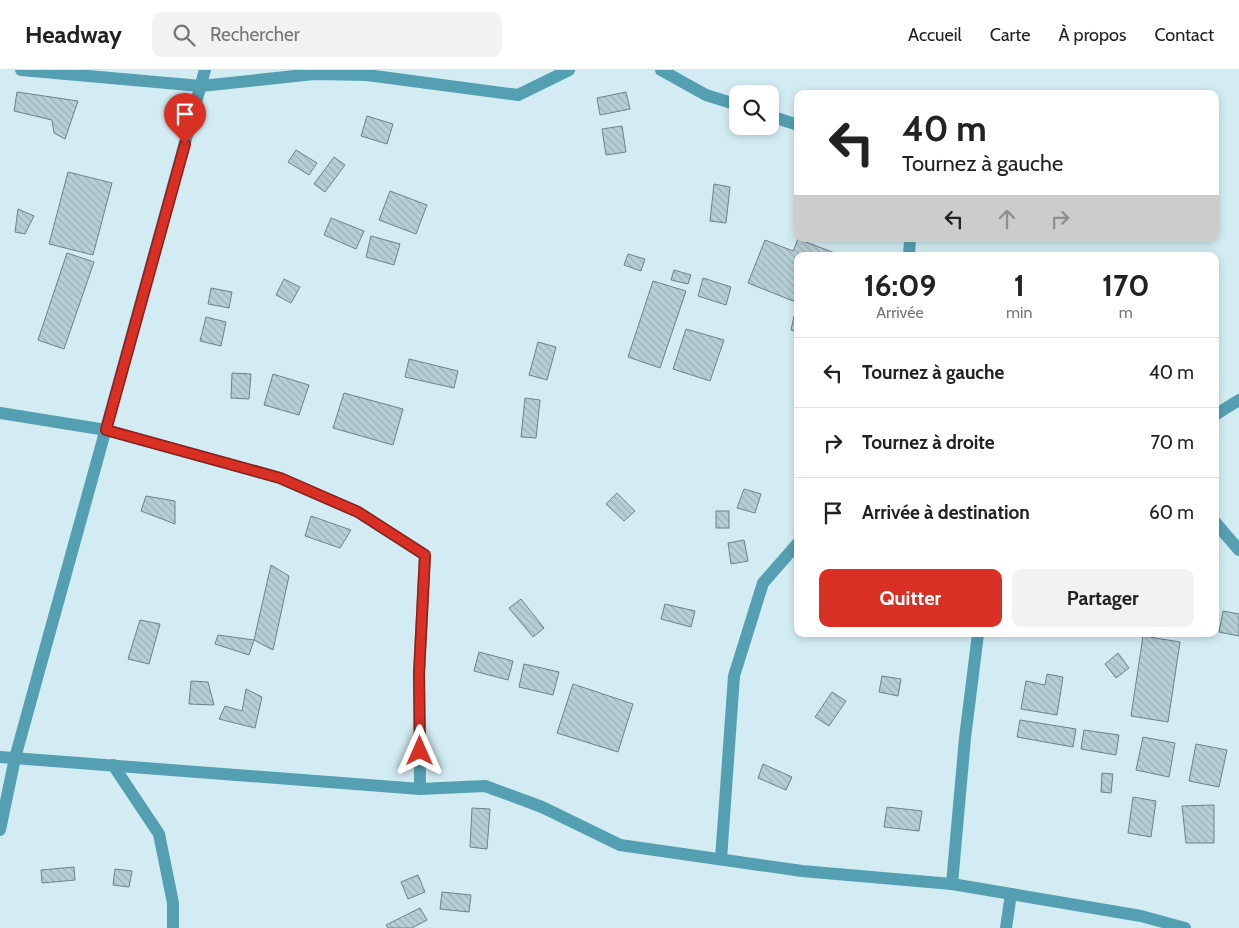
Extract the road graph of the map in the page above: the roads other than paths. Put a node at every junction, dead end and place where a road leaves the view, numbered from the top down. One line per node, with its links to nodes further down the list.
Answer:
1 (21, 70): 5 (street)
2 (205, 70): 5 (street)
3 (569, 70): 5 (street)
4 (661, 70): 6 (street)
5 (201, 86): 12 (street)
6 (729, 102)
7 (779, 119): 8 (street)
8 (794, 124)
9 (1239, 400): 10 (street)
10 (1219, 412)
11 (0, 413): 12 (street)
12 (106, 430): 18 (street); 20 (street)
13 (1219, 527): 15 (street)
14 (794, 548): 22 (street)
15 (1239, 550)
16 (978, 637): 23 (street)
17 (0, 757): 18 (street)
18 (15, 758): 19 (street); 21 (street)
19 (113, 765): 20 (street); 25 (street)
20 (420, 790): 22 (street)
21 (0, 830)
22 (721, 859): 23 (street)
23 (952, 884): 24 (street)
24 (1011, 894): 26 (street); 27 (street)
25 (173, 928)
26 (1006, 928)
27 (1185, 928)

